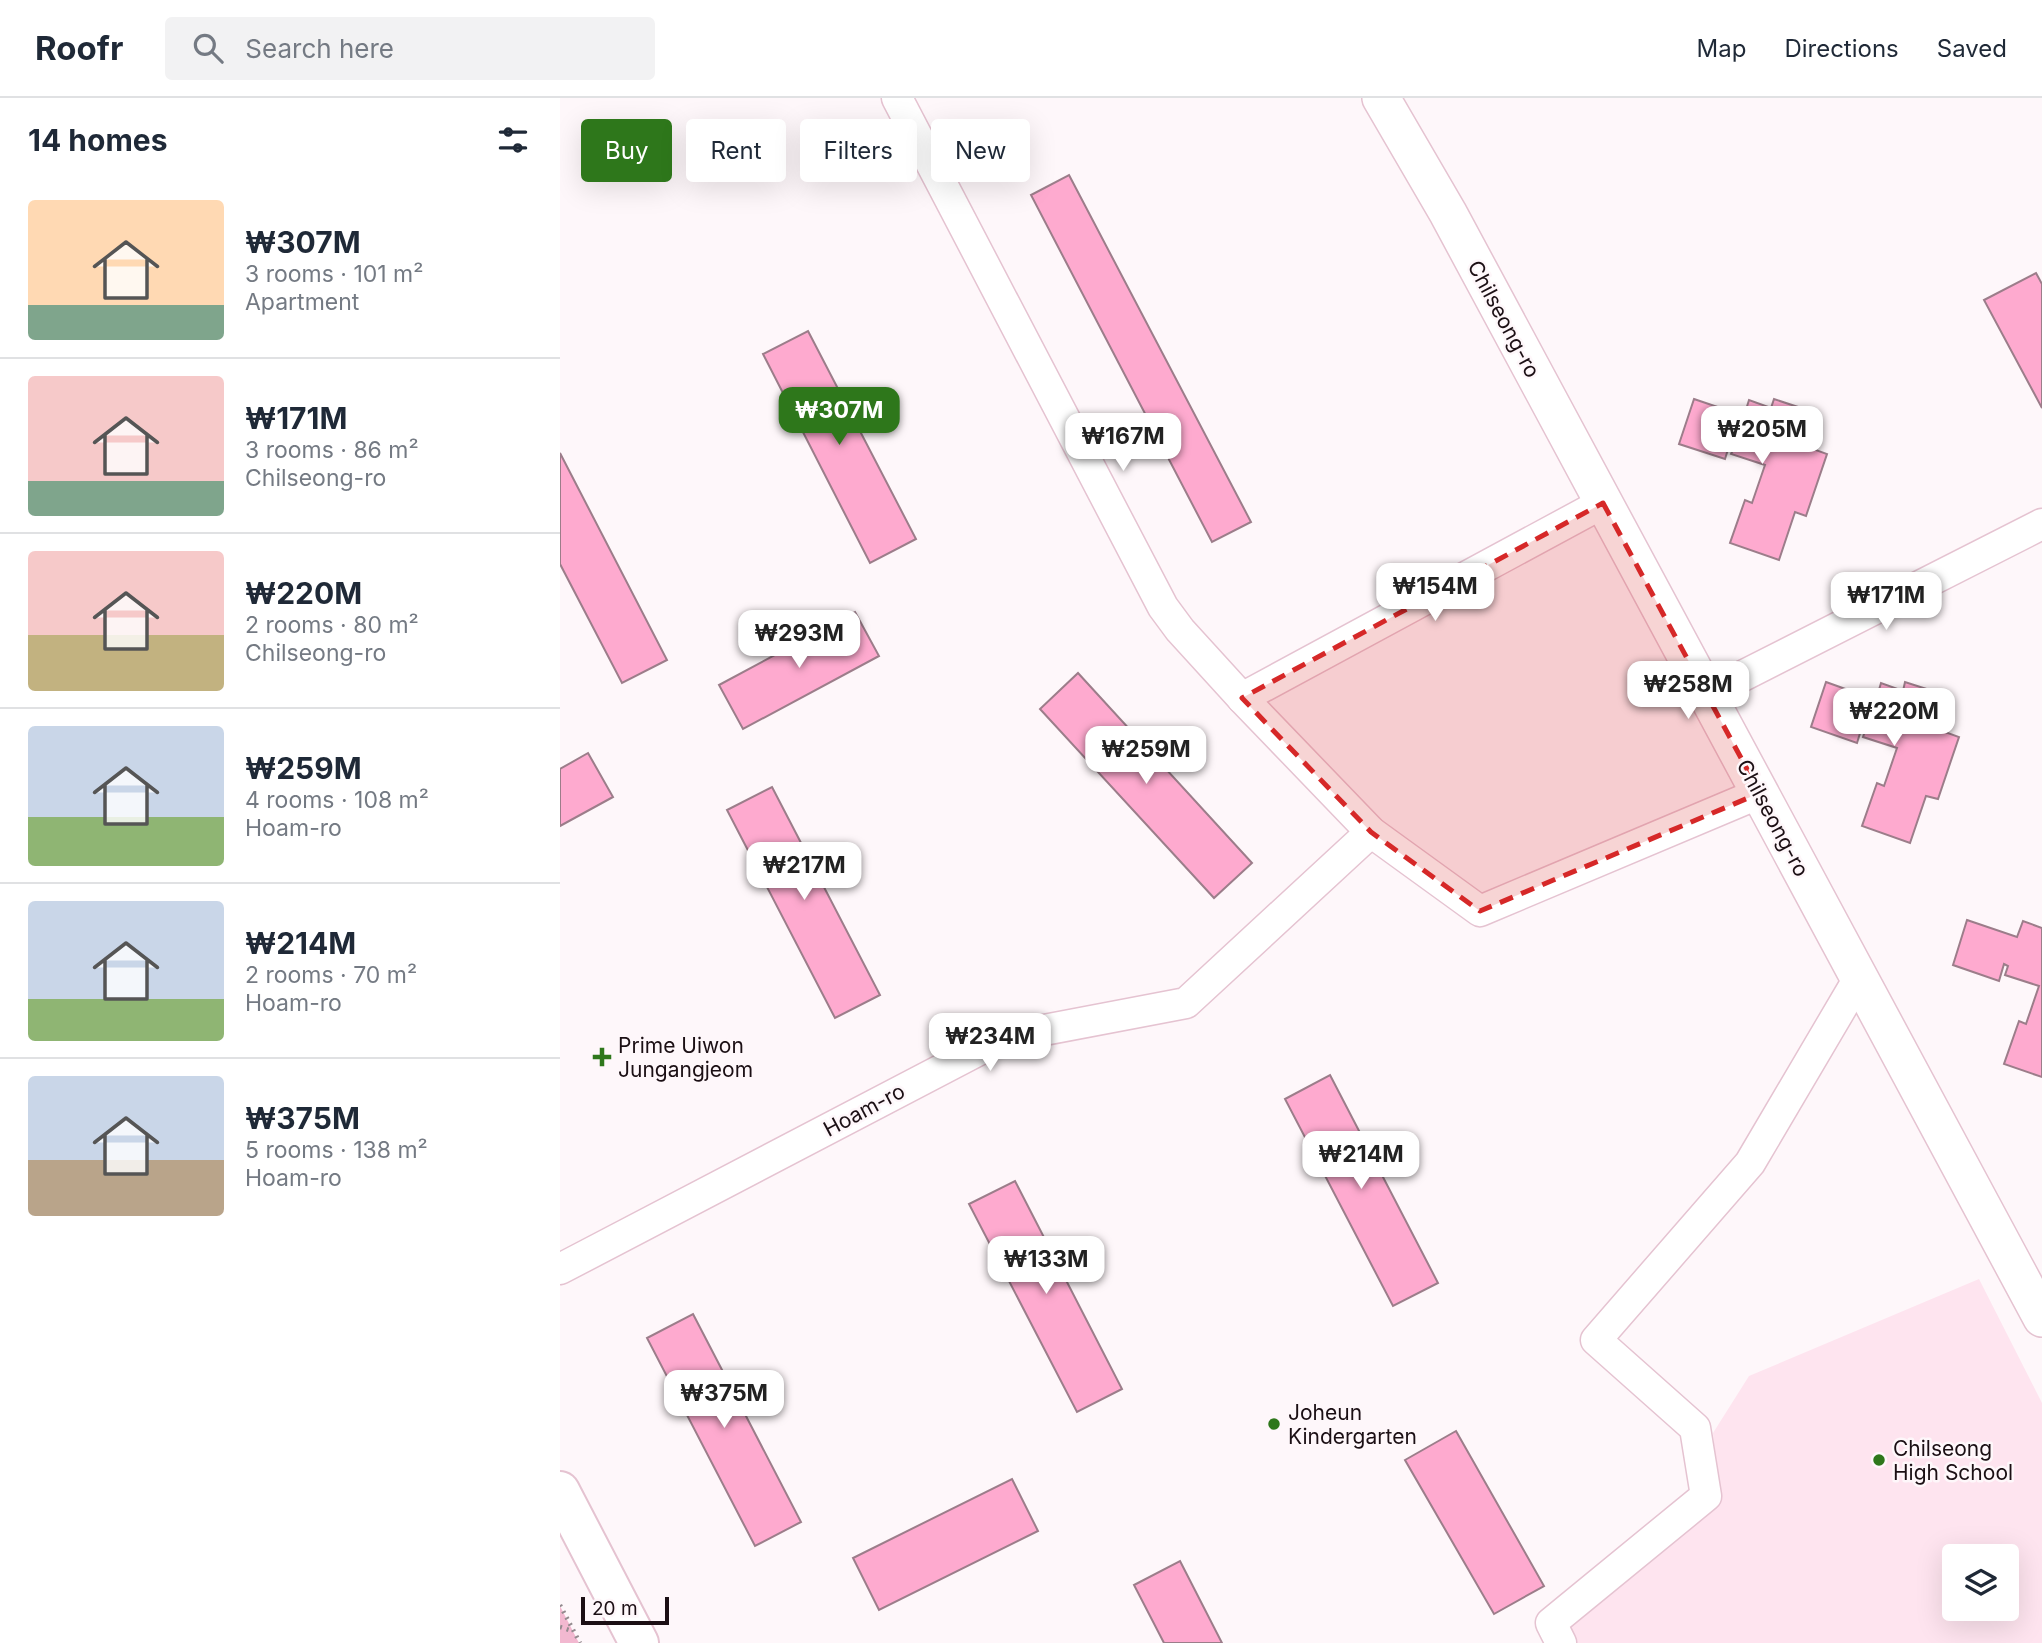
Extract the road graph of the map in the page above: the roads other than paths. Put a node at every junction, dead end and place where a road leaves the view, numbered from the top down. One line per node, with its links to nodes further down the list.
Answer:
1 (897, 98): 6 (street)
2 (1381, 98): 3 (street, Chilseong-ro)
3 (1603, 503): 5 (street, Chilseong-ro); 6 (street)
4 (2042, 524): 5 (street)
5 (1707, 694): 7 (street, Chilseong-ro)
6 (1242, 698): 8 (street)
7 (1759, 793): 8 (street); 9 (street, Chilseong-ro)
8 (1371, 832): 10 (street, Hoam-ro)
9 (1859, 978): 11 (street, Chilseong-ro); 14 (street)
10 (560, 1269)
11 (2042, 1318)
12 (560, 1490): 13 (main road)
13 (639, 1643)
14 (1561, 1643)

